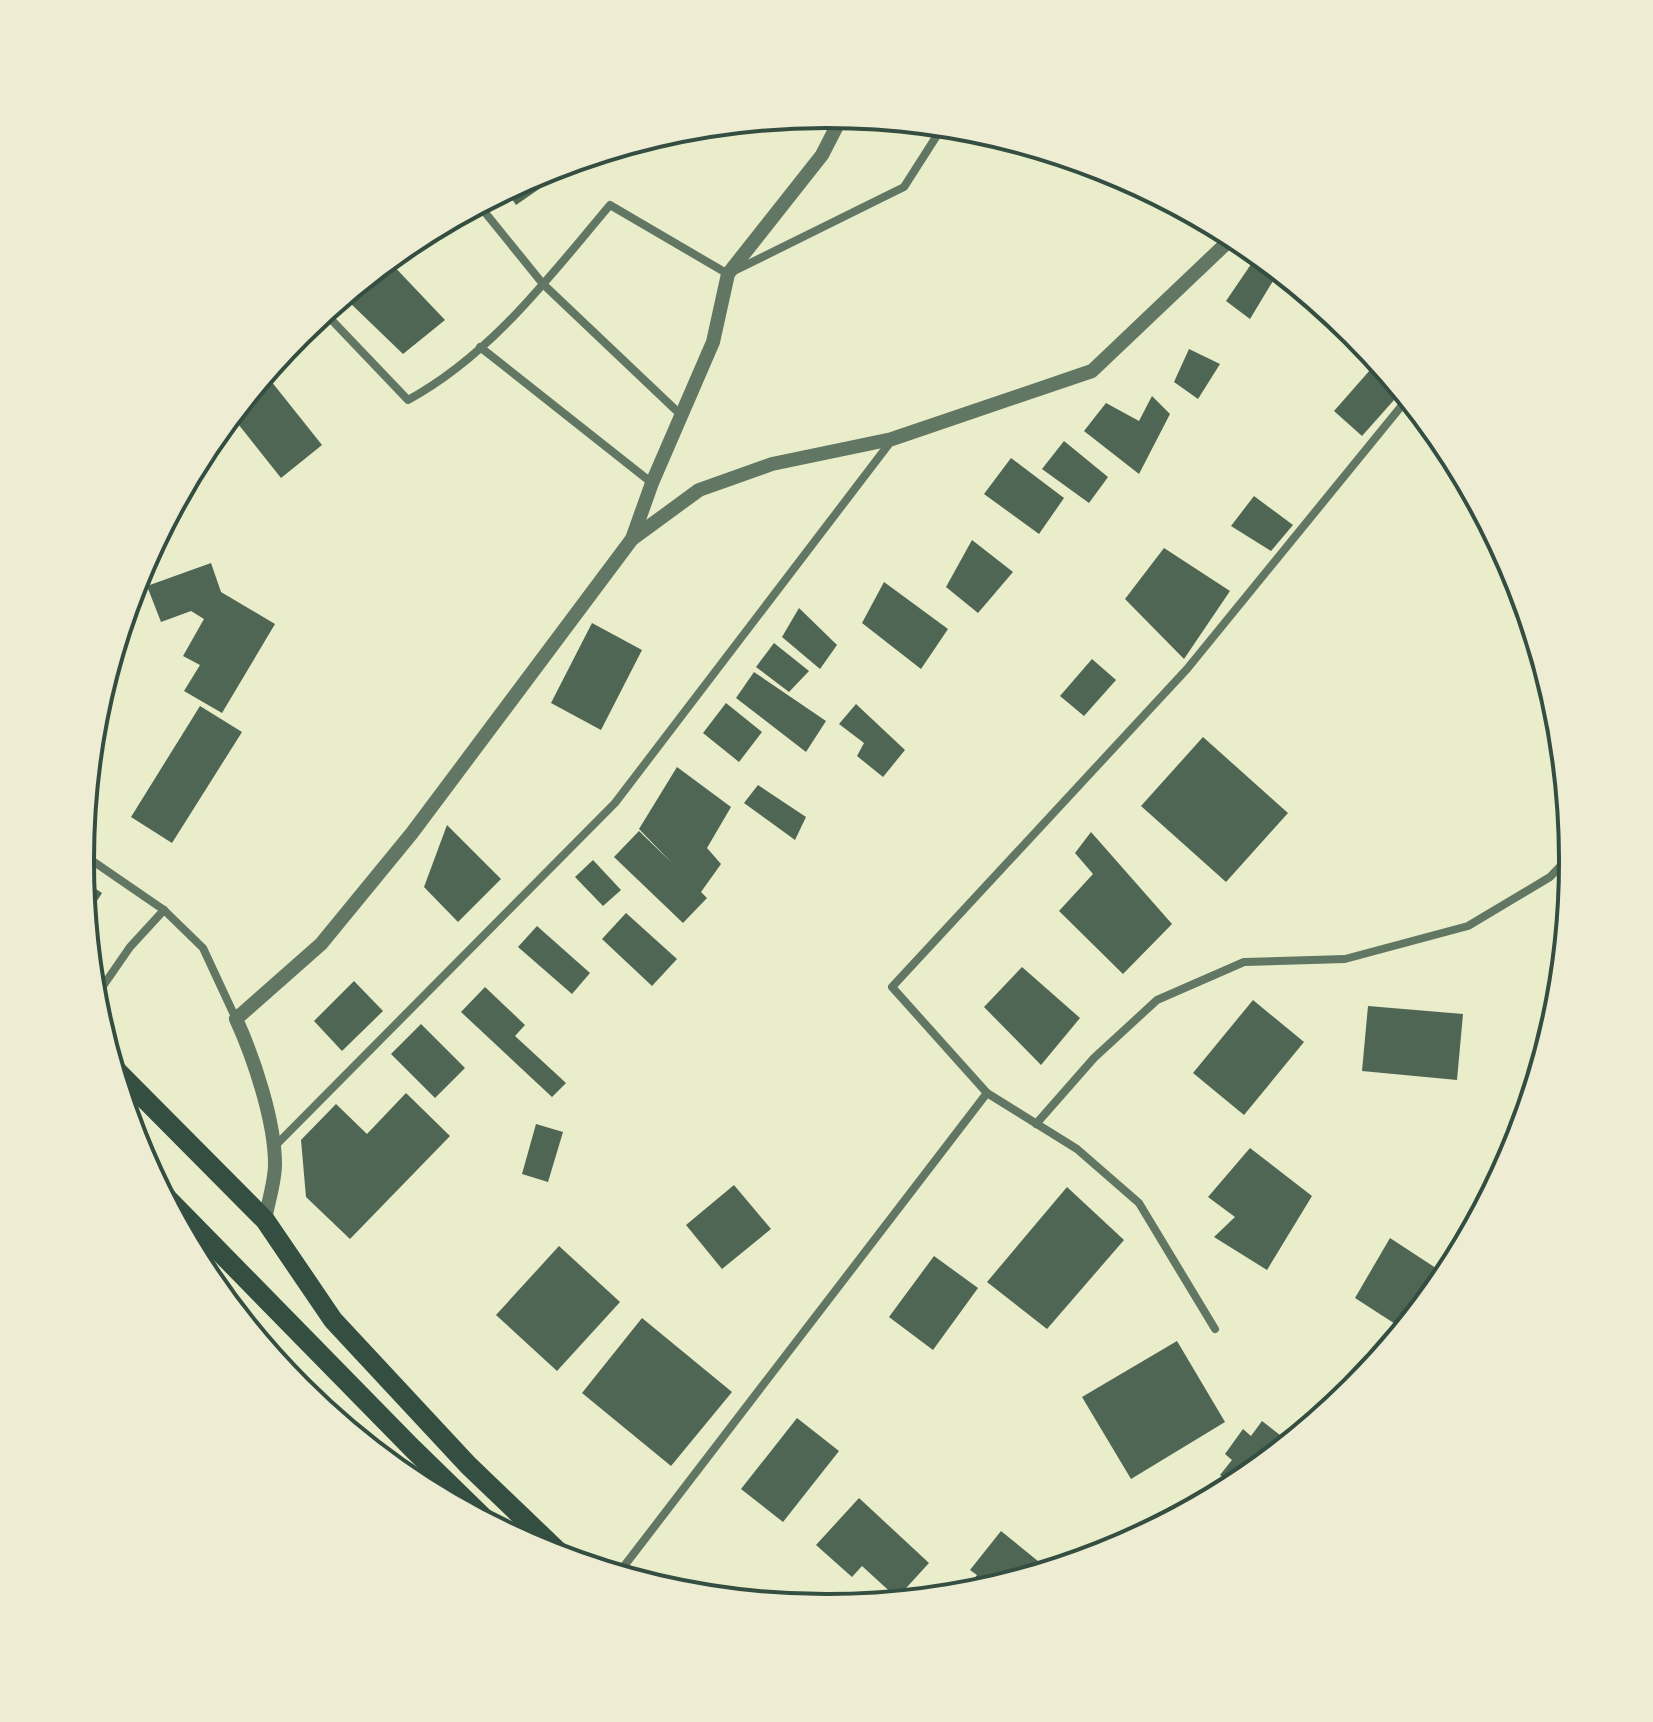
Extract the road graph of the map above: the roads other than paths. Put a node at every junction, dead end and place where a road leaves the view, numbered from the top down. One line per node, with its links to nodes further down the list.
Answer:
1 (836, 128): 5 (street)
2 (936, 137): 5 (street)
3 (486, 213): 6 (street)
4 (1223, 246): 11 (street)
5 (728, 274): 6 (street); 10 (street)
6 (543, 284): 8 (street); 10 (street)
7 (332, 321): 8 (street)
8 (480, 347): 12 (street)
9 (1401, 407): 20 (street)
10 (681, 415): 12 (street)
11 (892, 439): 13 (street); 22 (street)
12 (652, 483): 13 (street)
13 (632, 539): 18 (street)
14 (94, 862): 16 (street)
15 (1559, 868): 21 (street)
16 (164, 910): 17 (street); 18 (street)
17 (105, 984)
18 (236, 1019): 22 (street)
19 (129, 1083): 24 (main road)
20 (987, 1093): 21 (street); 28 (street)
21 (1036, 1124): 25 (street)
22 (274, 1147): 24 (street)
23 (188, 1220): 26 (main road)
24 (265, 1220): 27 (main road)
25 (1215, 1329)
26 (461, 1495)
27 (542, 1536)
28 (625, 1565)

